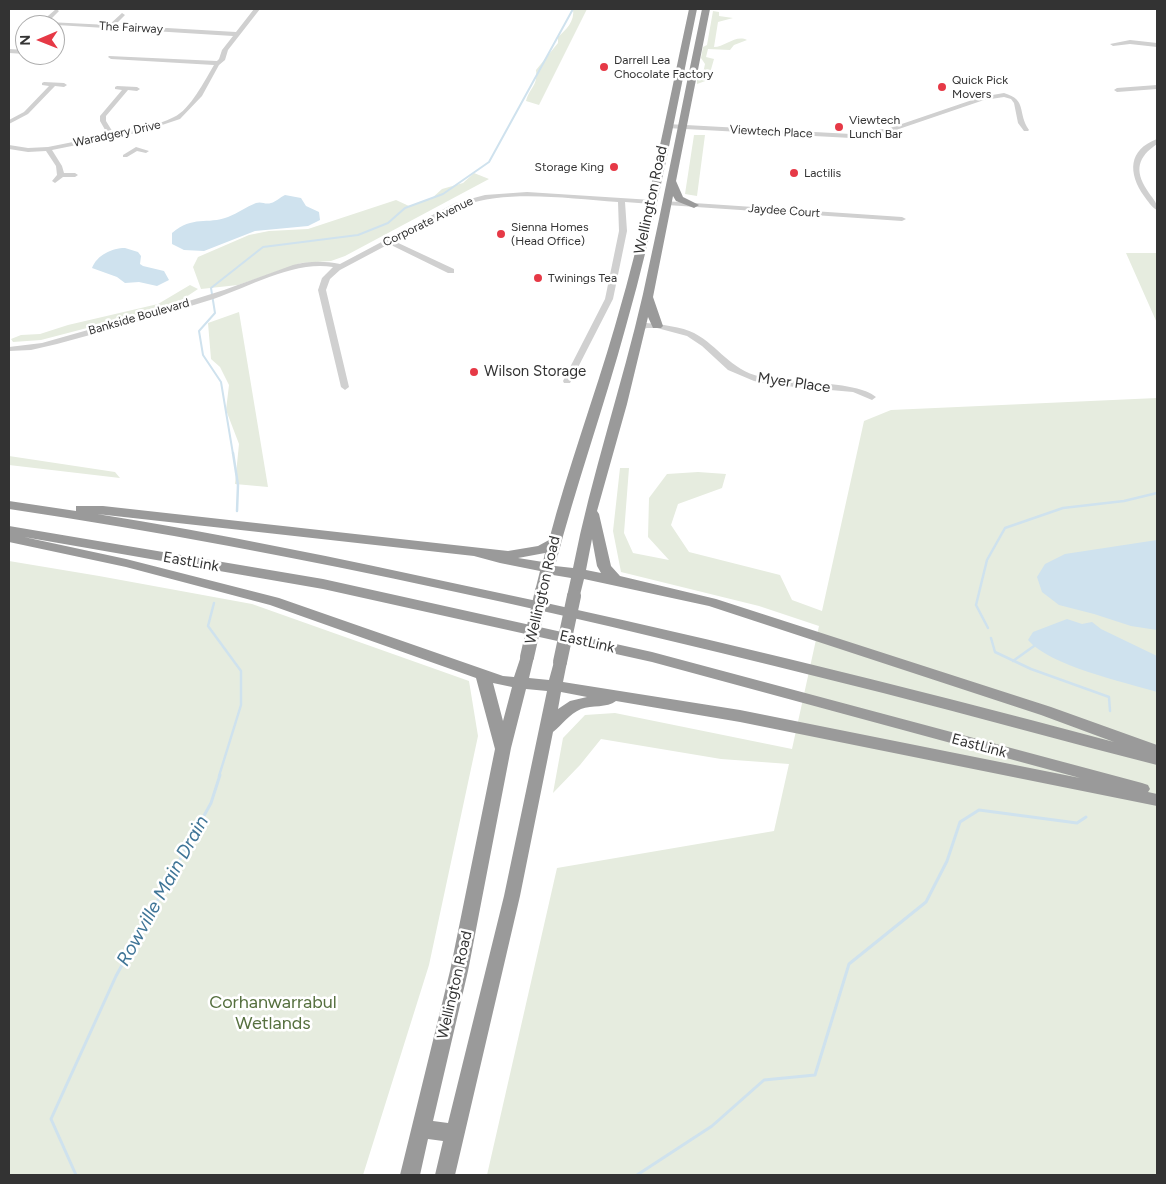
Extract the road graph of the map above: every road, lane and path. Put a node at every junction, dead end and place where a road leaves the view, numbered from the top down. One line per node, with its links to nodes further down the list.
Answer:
1 (257, 9): 8 (street, Waradgery Drive)
2 (693, 9): 22 (highway, Wellington Road)
3 (699, 9): 4 (highway)
4 (706, 9): 23 (highway, Wellington Road)
5 (56, 11): 7 (street, The Fairway)
6 (122, 14): 7 (street)
7 (110, 27): 8 (street, The Fairway)
8 (237, 34): 12 (street, Waradgery Drive)
9 (1113, 44): 10 (street)
10 (1157, 45)
11 (111, 57): 12 (street)
12 (218, 63): 25 (street, Waradgery Drive)
13 (44, 84): 14 (street)
14 (54, 84): 15 (street); 21 (street)
15 (64, 85)
16 (1157, 87): 20 (street)
17 (117, 88): 18 (street)
18 (127, 88): 19 (street); 26 (street)
19 (137, 89)
20 (1117, 90)
21 (9, 122)
22 (667, 126): 23 (street, Viewtech Place); 38 (highway, Wellington Road)
23 (683, 127): 24 (street, Viewtech Place); 36 (highway, Wellington Road)
24 (1026, 130)
25 (128, 133): 26 (street, Waradgery Drive); 30 (street)
26 (111, 135): 29 (street, Waradgery Drive)
27 (1157, 141): 41 (street)
28 (9, 147): 29 (street, Waradgery Drive)
29 (48, 149): 33 (street)
30 (136, 149): 31 (street); 32 (street)
31 (146, 151)
32 (125, 156)
33 (61, 175): 34 (street); 35 (street)
34 (75, 175)
35 (55, 181)
36 (672, 182): 39 (highway); 40 (highway, Wellington Road)
37 (621, 200): 38 (street, Corporate Avenue); 43 (street, Corporate Avenue); 54 (street)
38 (652, 202): 40 (highway); 49 (highway, Wellington Road)
39 (694, 205): 40 (highway); 42 (street, Jaydee Court)
40 (666, 208): 48 (highway, Wellington Road)
41 (1157, 208)
42 (902, 219)
43 (388, 241): 44 (street, Corporate Avenue); 45 (street)
44 (340, 266): 46 (street, Corporate Avenue); 47 (street, Bankside Boulevard)
45 (451, 271)
46 (330, 273): 47 (street, Bankside Boulevard); 55 (street)
47 (267, 276): 53 (street, Bankside Boulevard)
48 (648, 294): 50 (highway); 51 (highway, Wellington Road)
49 (621, 326): 51 (highway); 62 (highway, Wellington Road)
50 (657, 326): 51 (street, Myer Place); 52 (street, Myer Place)
51 (640, 328): 52 (street, Myer Place); 59 (highway, Wellington Road)
52 (698, 340): 56 (street, Myer Place)
53 (9, 349)
54 (567, 380)
55 (345, 387)
56 (872, 397)
57 (9, 505): 58 (highway, EastLink)
58 (27, 508): 63 (highway); 80 (highway, EastLink)
59 (592, 508): 66 (highway, Wellington Road); 67 (highway)
60 (9, 530): 81 (highway, EastLink)
61 (9, 538): 72 (highway)
62 (553, 543): 63 (highway); 64 (highway, Wellington Road)
63 (479, 553): 64 (highway)
64 (548, 568): 65 (highway); 68 (highway, Wellington Road)
65 (562, 573): 66 (highway); 68 (highway); 69 (highway)
66 (578, 573): 67 (highway); 69 (highway, Wellington Road)
67 (616, 580): 79 (highway)
68 (543, 588): 70 (highway, Wellington Road, bridge)
69 (575, 593): 71 (highway, Wellington Road, bridge)
70 (526, 662): 73 (highway); 74 (highway, Wellington Road)
71 (559, 666): 73 (highway); 75 (highway, Wellington Road)
72 (483, 675): 74 (highway); 78 (highway)
73 (536, 683): 74 (highway); 75 (highway)
74 (519, 684): 78 (highway, Wellington Road)
75 (555, 686): 76 (highway); 77 (highway, Wellington Road)
76 (626, 697): 77 (highway); 82 (highway)
77 (546, 732): 84 (highway, Wellington Road)
78 (502, 748): 83 (highway, Wellington Road)
79 (1157, 751)
80 (1157, 759)
81 (1157, 793)
82 (1157, 800)
83 (421, 1128): 84 (highway); 85 (highway, Wellington Road)
84 (455, 1134): 86 (highway, Wellington Road)
85 (410, 1175)
86 (445, 1175)

